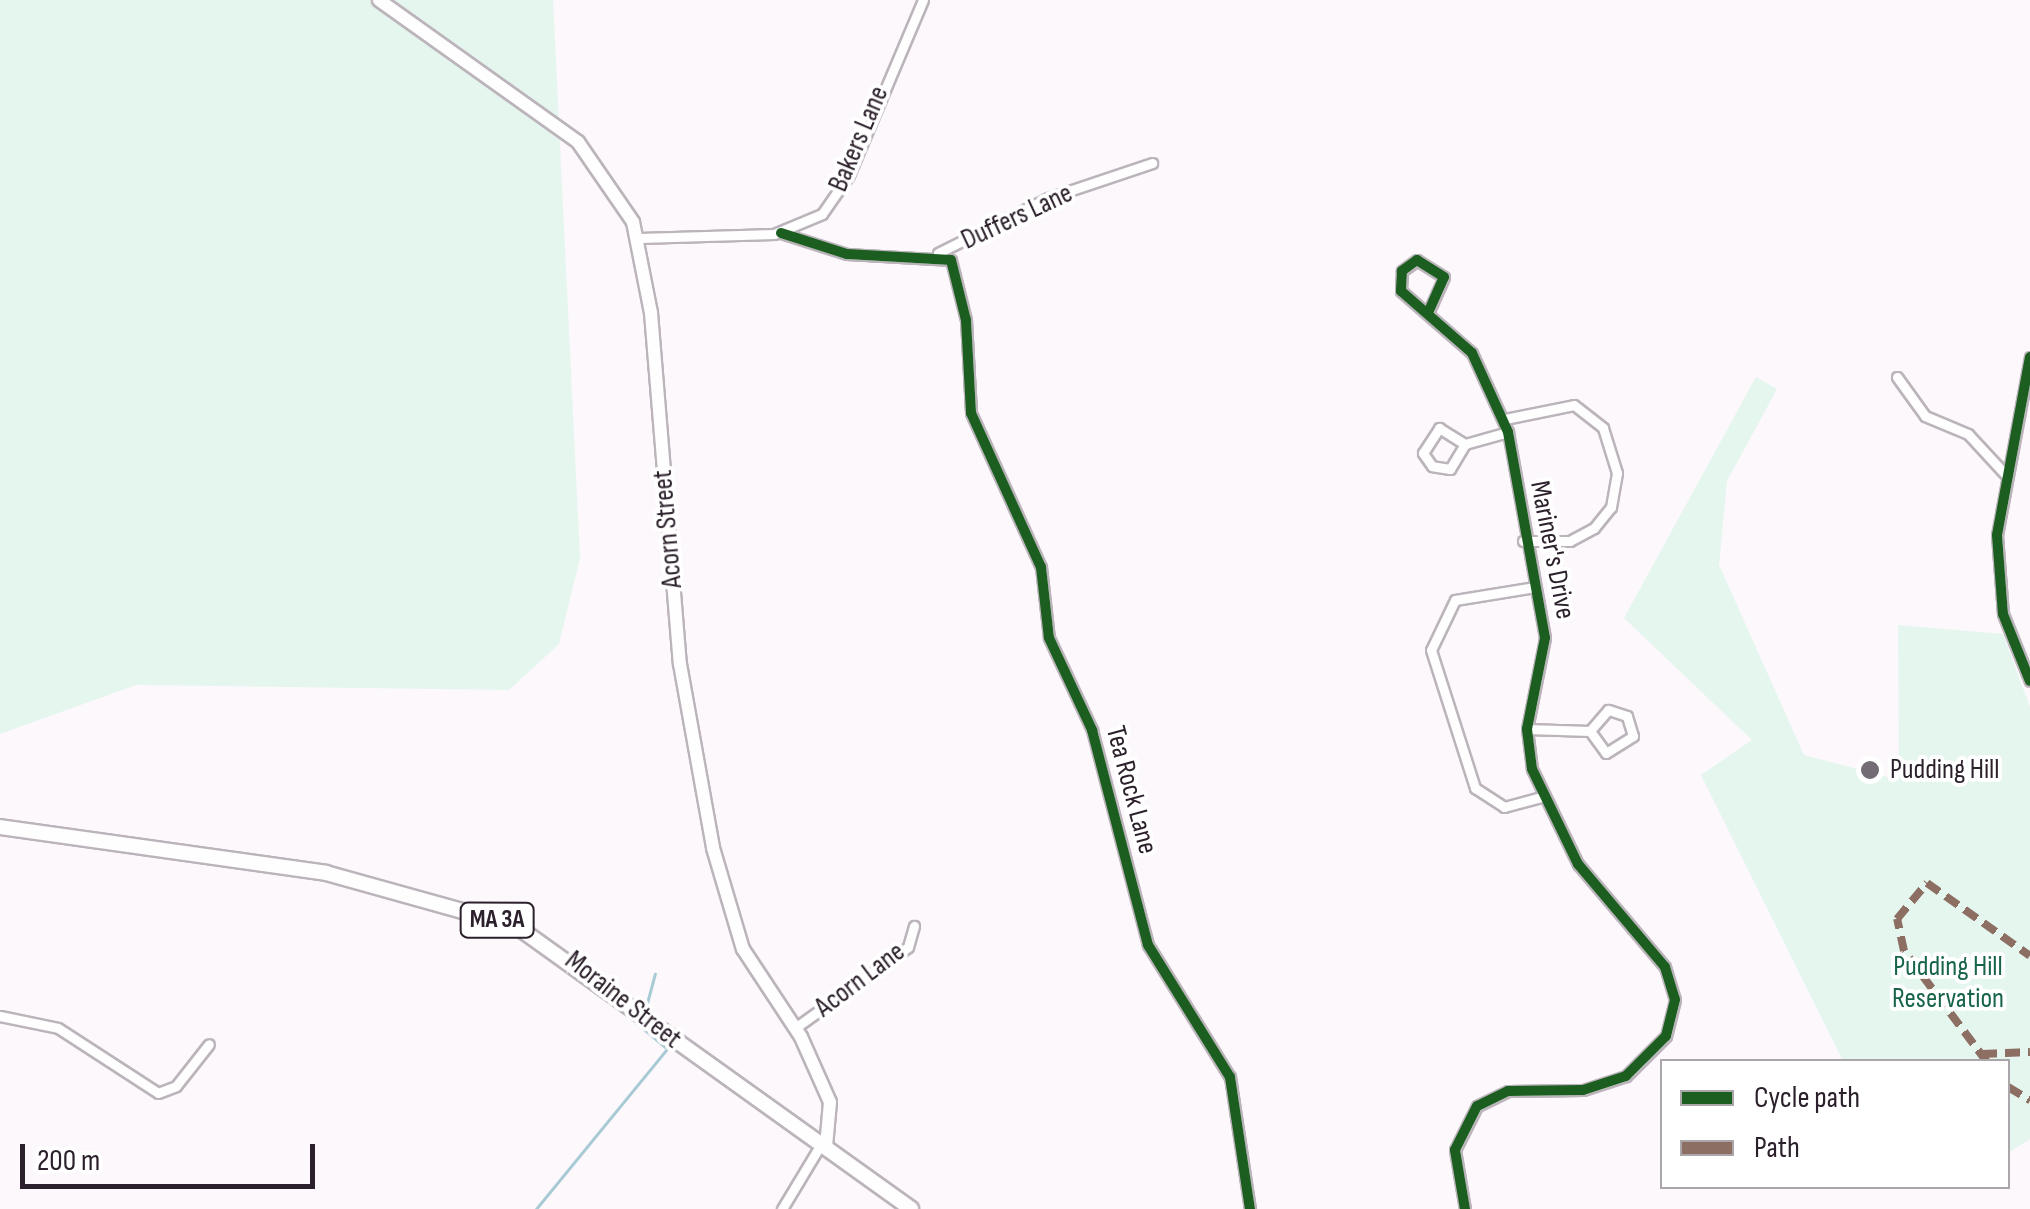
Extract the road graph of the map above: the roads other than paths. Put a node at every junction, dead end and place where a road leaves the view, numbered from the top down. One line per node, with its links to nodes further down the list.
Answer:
1 (379, 0): 5 (main road, Acorn Street)
2 (923, 0): 4 (street, Bakers Lane)
3 (1152, 164): 6 (street, Duffers Lane)
4 (781, 232): 5 (street, Bakers Lane); 6 (street)
5 (638, 238): 23 (main road, Acorn Street)
6 (938, 253): 28 (street, Tea Rock Lane)
7 (1428, 313): 7 (street, Mariner's Drive); 10 (street, Mariner's Drive)
8 (2030, 357): 13 (street)
9 (1897, 377): 13 (street)
10 (1504, 419): 11 (street, Mariner's Drive); 14 (street)
11 (1508, 432): 12 (street); 14 (street, Mariner's Drive)
12 (1465, 444): 12 (street)
13 (2006, 476): 16 (street)
14 (1523, 541): 15 (street, Mariner's Drive)
15 (1535, 587): 17 (street, Mariner's Drive); 19 (street)
16 (2030, 681)
17 (1527, 729): 18 (street); 19 (street, Mariner's Drive)
18 (1590, 730): 18 (street)
19 (1545, 796): 29 (street, Mariner's Drive)
20 (0, 828): 25 (main road, Moraine Street / MA 3A)
21 (914, 926): 23 (street, Acorn Lane)
22 (0, 1016): 24 (street)
23 (795, 1028): 25 (main road, Acorn Street)
24 (208, 1044)
25 (824, 1146): 26 (street); 27 (main road, Moraine Street / MA 3A)
26 (782, 1209)
27 (911, 1209)
28 (1250, 1209)
29 (1465, 1209)

